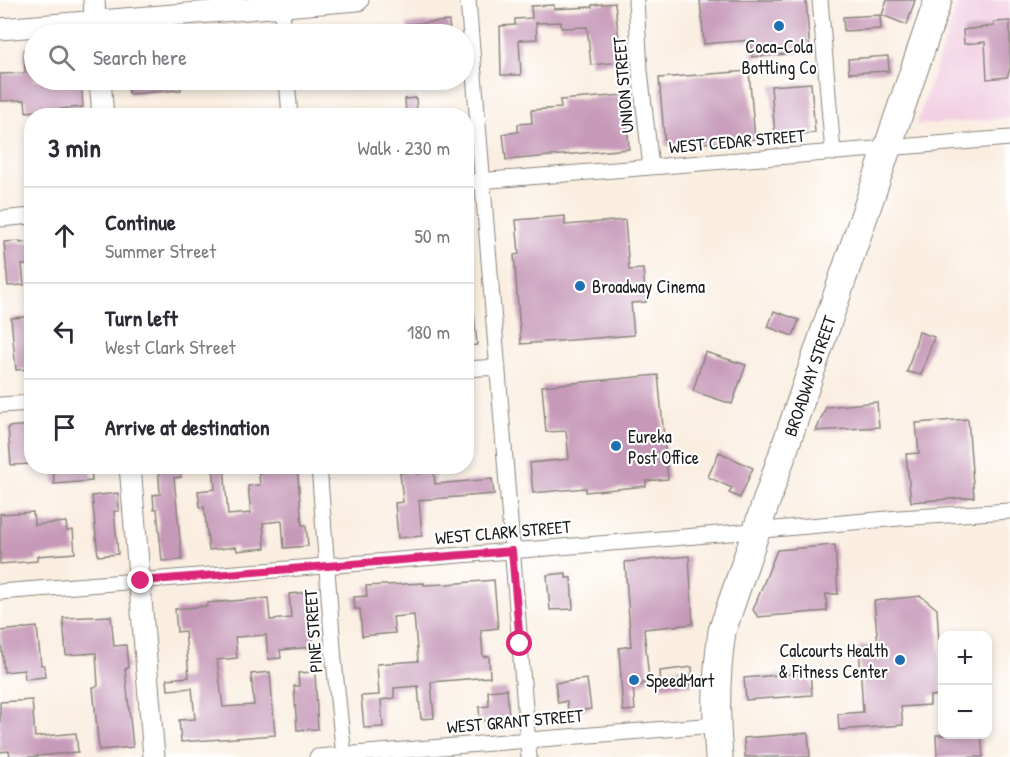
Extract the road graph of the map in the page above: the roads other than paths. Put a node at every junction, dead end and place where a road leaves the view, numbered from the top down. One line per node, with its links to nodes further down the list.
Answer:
1 (94, 0): 8 (street)
2 (358, 0): 7 (street)
3 (468, 0): 11 (street)
4 (636, 0): 22 (street, UNION STREET)
5 (820, 0): 21 (street)
6 (938, 0): 20 (highway, BROADWAY STREET)
7 (282, 3): 9 (street); 10 (street)
8 (96, 24)
9 (126, 24)
10 (283, 24)
11 (470, 24)
12 (0, 29): 13 (street)
13 (24, 29)
14 (474, 72): 23 (street)
15 (101, 90): 17 (street)
16 (288, 90): 18 (street)
17 (102, 108)
18 (289, 108)
19 (1010, 138): 20 (street, WEST CEDAR STREET)
20 (886, 149): 21 (street, WEST CEDAR STREET); 34 (highway, BROADWAY STREET)
21 (833, 153): 22 (street, WEST CEDAR STREET)
22 (651, 167): 23 (street, WEST CEDAR STREET)
23 (483, 180): 24 (street, WEST CEDAR STREET); 27 (street)
24 (474, 181)
25 (24, 217): 26 (street)
26 (0, 219)
27 (498, 367): 28 (street); 35 (street)
28 (474, 368)
29 (24, 404): 30 (street)
30 (0, 405)
31 (131, 474): 37 (street)
32 (320, 474): 36 (street, PINE STREET)
33 (1010, 511): 34 (street, WEST CLARK STREET)
34 (755, 530): 35 (street, WEST CLARK STREET); 39 (highway, BROADWAY STREET)
35 (512, 551): 36 (street, WEST CLARK STREET); 40 (street)
36 (328, 566): 37 (street, WEST CLARK STREET); 41 (street, PINE STREET)
37 (141, 581): 38 (street, WEST CLARK STREET); 42 (street)
38 (0, 592)
39 (716, 725): 40 (street, WEST GRANT STREET); 45 (highway, BROADWAY STREET)
40 (528, 740): 41 (street, WEST GRANT STREET); 44 (street)
41 (344, 756): 43 (street, WEST GRANT STREET)
42 (154, 757)
43 (317, 757)
44 (529, 757)
45 (719, 757)

